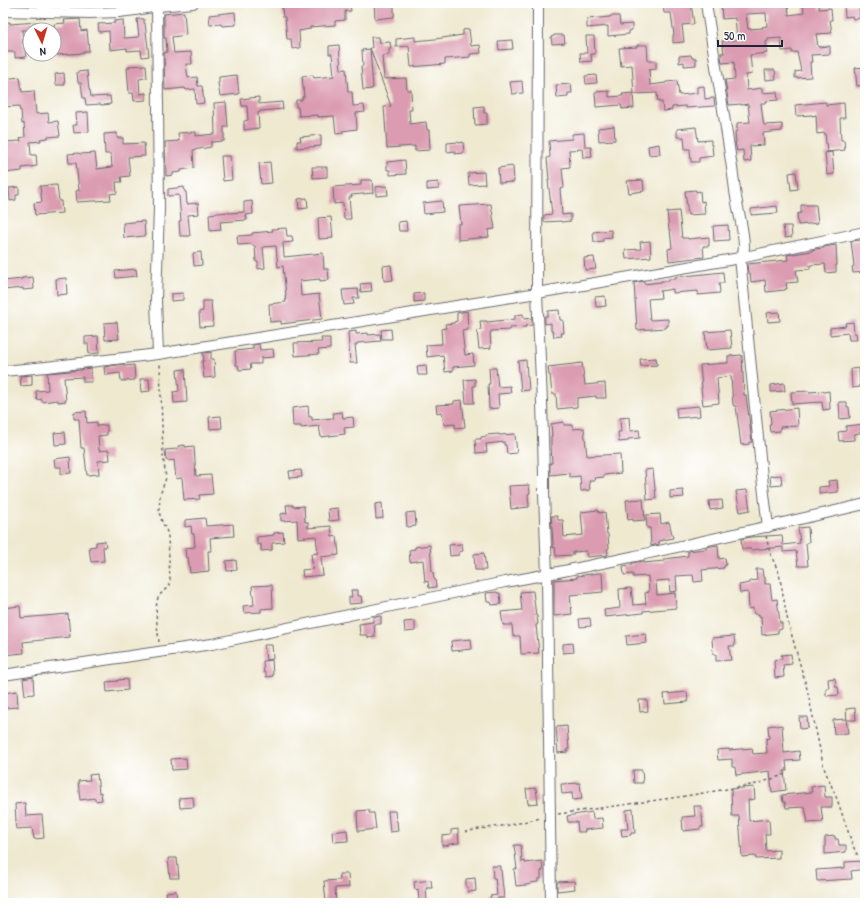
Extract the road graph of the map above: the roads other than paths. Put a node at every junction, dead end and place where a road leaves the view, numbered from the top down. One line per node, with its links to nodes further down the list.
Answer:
1 (193, 3): 4 (street)
2 (538, 3): 8 (street)
3 (706, 3): 7 (street)
4 (157, 4): 5 (street); 9 (street)
5 (3, 11)
6 (865, 232): 7 (street)
7 (740, 258): 8 (street); 12 (street)
8 (537, 293): 9 (street); 13 (street)
9 (158, 354): 10 (street)
10 (3, 370)
11 (865, 504): 12 (street)
12 (768, 527): 13 (street)
13 (547, 575): 14 (street); 15 (street)
14 (3, 675)
15 (551, 903)

